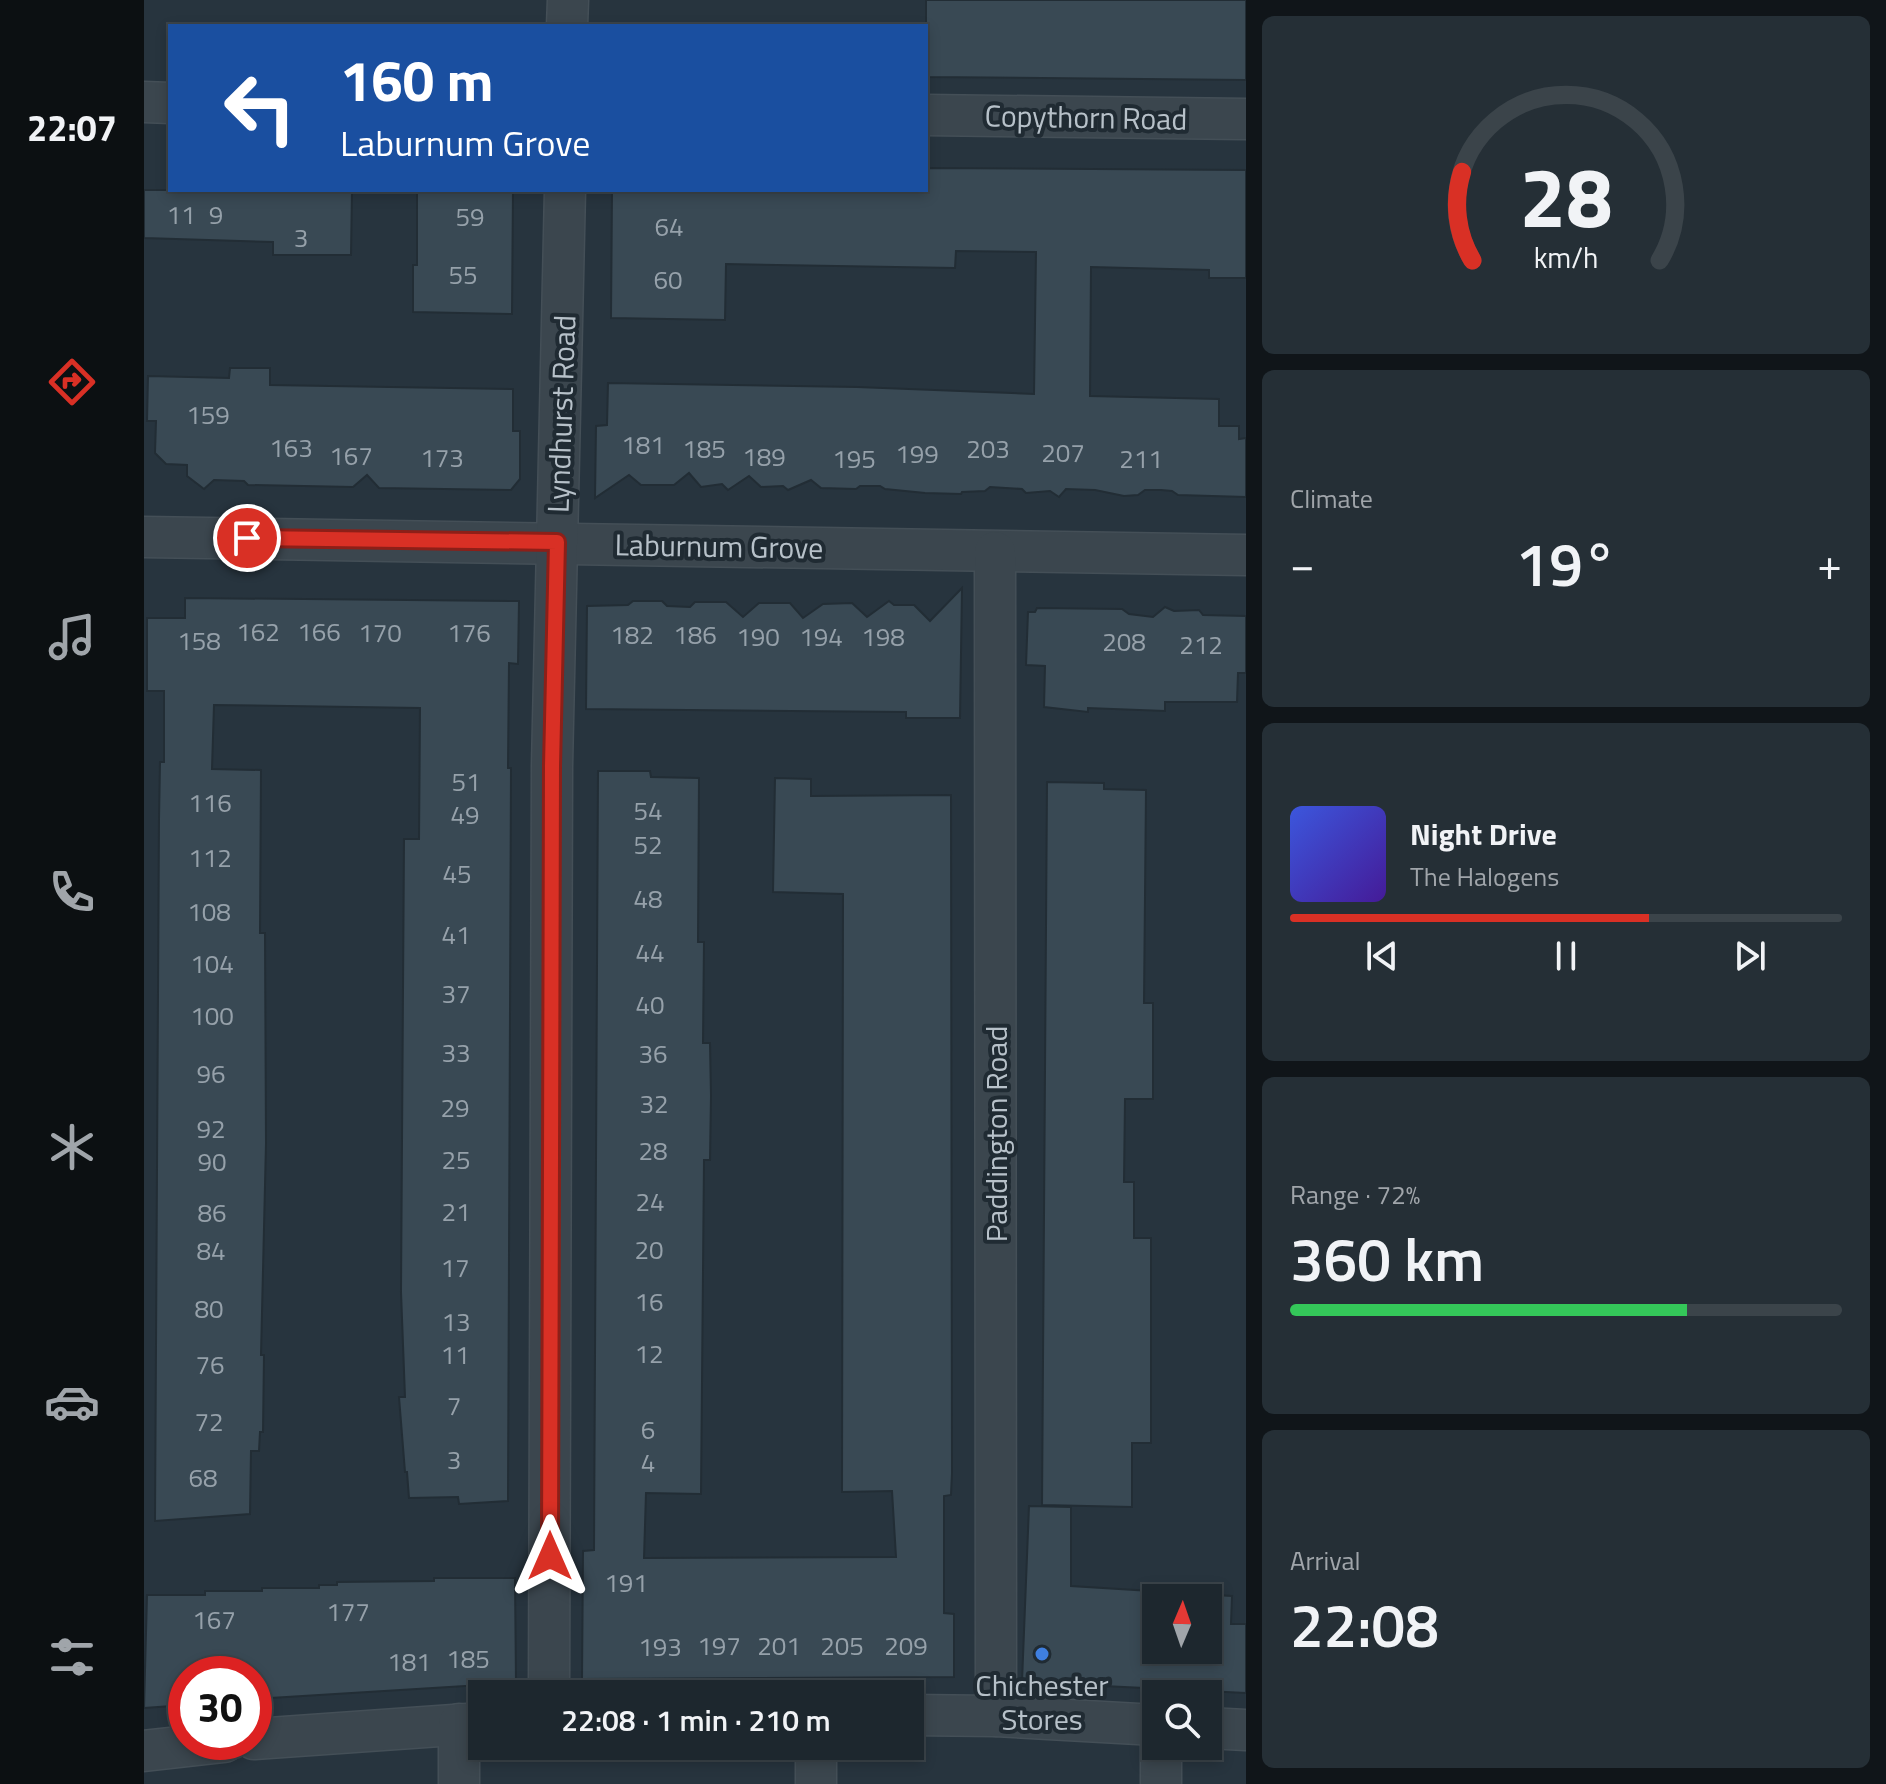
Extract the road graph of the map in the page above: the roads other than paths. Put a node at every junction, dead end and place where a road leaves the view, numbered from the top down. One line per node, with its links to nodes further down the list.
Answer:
1 (568, 0): 2 (street)
2 (567, 24)
3 (144, 102): 4 (street)
4 (168, 103)
5 (928, 115): 6 (street, Copythorn Road)
6 (1246, 119)
7 (565, 192): 9 (street, Lyndhurst Road)
8 (144, 537): 9 (street, Laburnum Grove)
9 (557, 542): 10 (street, Laburnum Grove); 12 (street, Lyndhurst Road)
10 (995, 552): 11 (street, Laburnum Grove); 14 (street, Paddington Road)
11 (1246, 555)
12 (549, 1680)
13 (924, 1715): 14 (street)
14 (996, 1716): 16 (street)
15 (468, 1724): 19 (street)
16 (1142, 1724)
17 (1222, 1729): 18 (street)
18 (1246, 1730)
19 (272, 1738)
20 (468, 1739): 25 (street)
21 (168, 1748): 22 (street)
22 (144, 1751)
23 (816, 1760): 26 (street)
24 (1161, 1760): 27 (street)
25 (459, 1784)
26 (816, 1784)
27 (1161, 1784)

